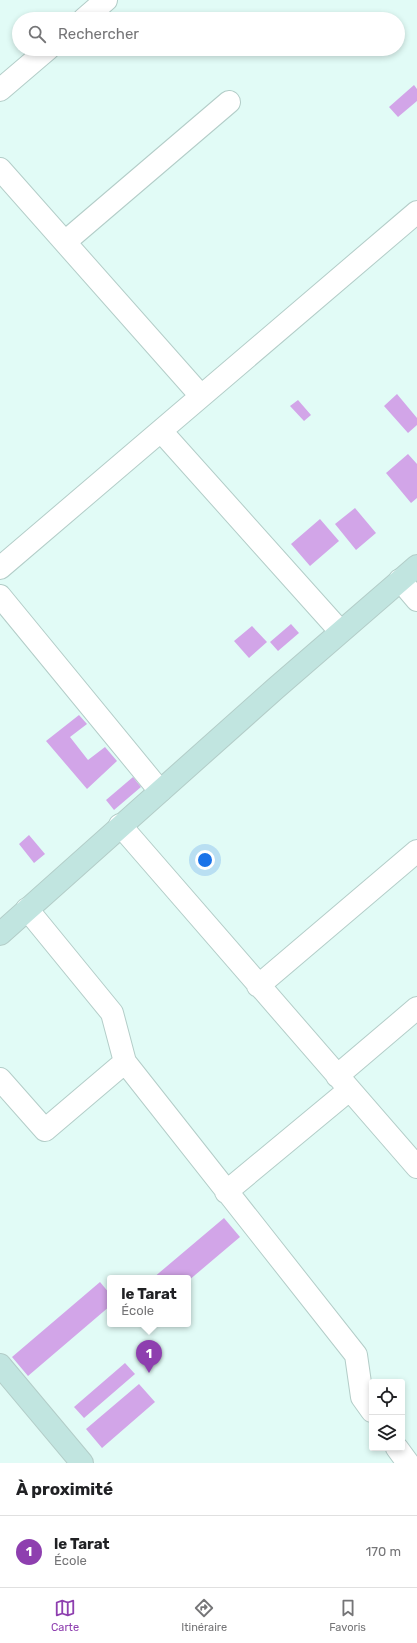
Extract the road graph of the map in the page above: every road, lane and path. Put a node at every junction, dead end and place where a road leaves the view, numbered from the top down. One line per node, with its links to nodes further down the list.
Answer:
1 (40, 56): 2 (street)
2 (0, 90)
3 (229, 102): 6 (street)
4 (0, 169): 6 (street)
5 (417, 212): 7 (street)
6 (65, 242): 7 (street)
7 (201, 396): 8 (street)
8 (161, 431): 10 (street); 14 (street)
9 (417, 566): 11 (street)
10 (0, 568)
11 (400, 580): 13 (street); 14 (street)
12 (0, 596): 15 (street)
13 (417, 600)
14 (340, 631): 15 (street)
15 (160, 791): 16 (street)
16 (120, 825): 18 (street); 20 (street)
17 (417, 851): 20 (street)
18 (27, 909): 19 (street); 22 (street)
19 (0, 934)
20 (258, 986): 24 (street)
21 (417, 1008): 24 (street)
22 (125, 1062): 23 (street); 26 (street)
23 (0, 1079)
24 (343, 1083): 25 (street); 26 (street)
25 (417, 1167)
26 (226, 1192): 28 (street)
27 (0, 1365): 30 (street)
28 (369, 1407)
29 (399, 1451): 31 (street)
30 (82, 1463)
31 (408, 1463)

